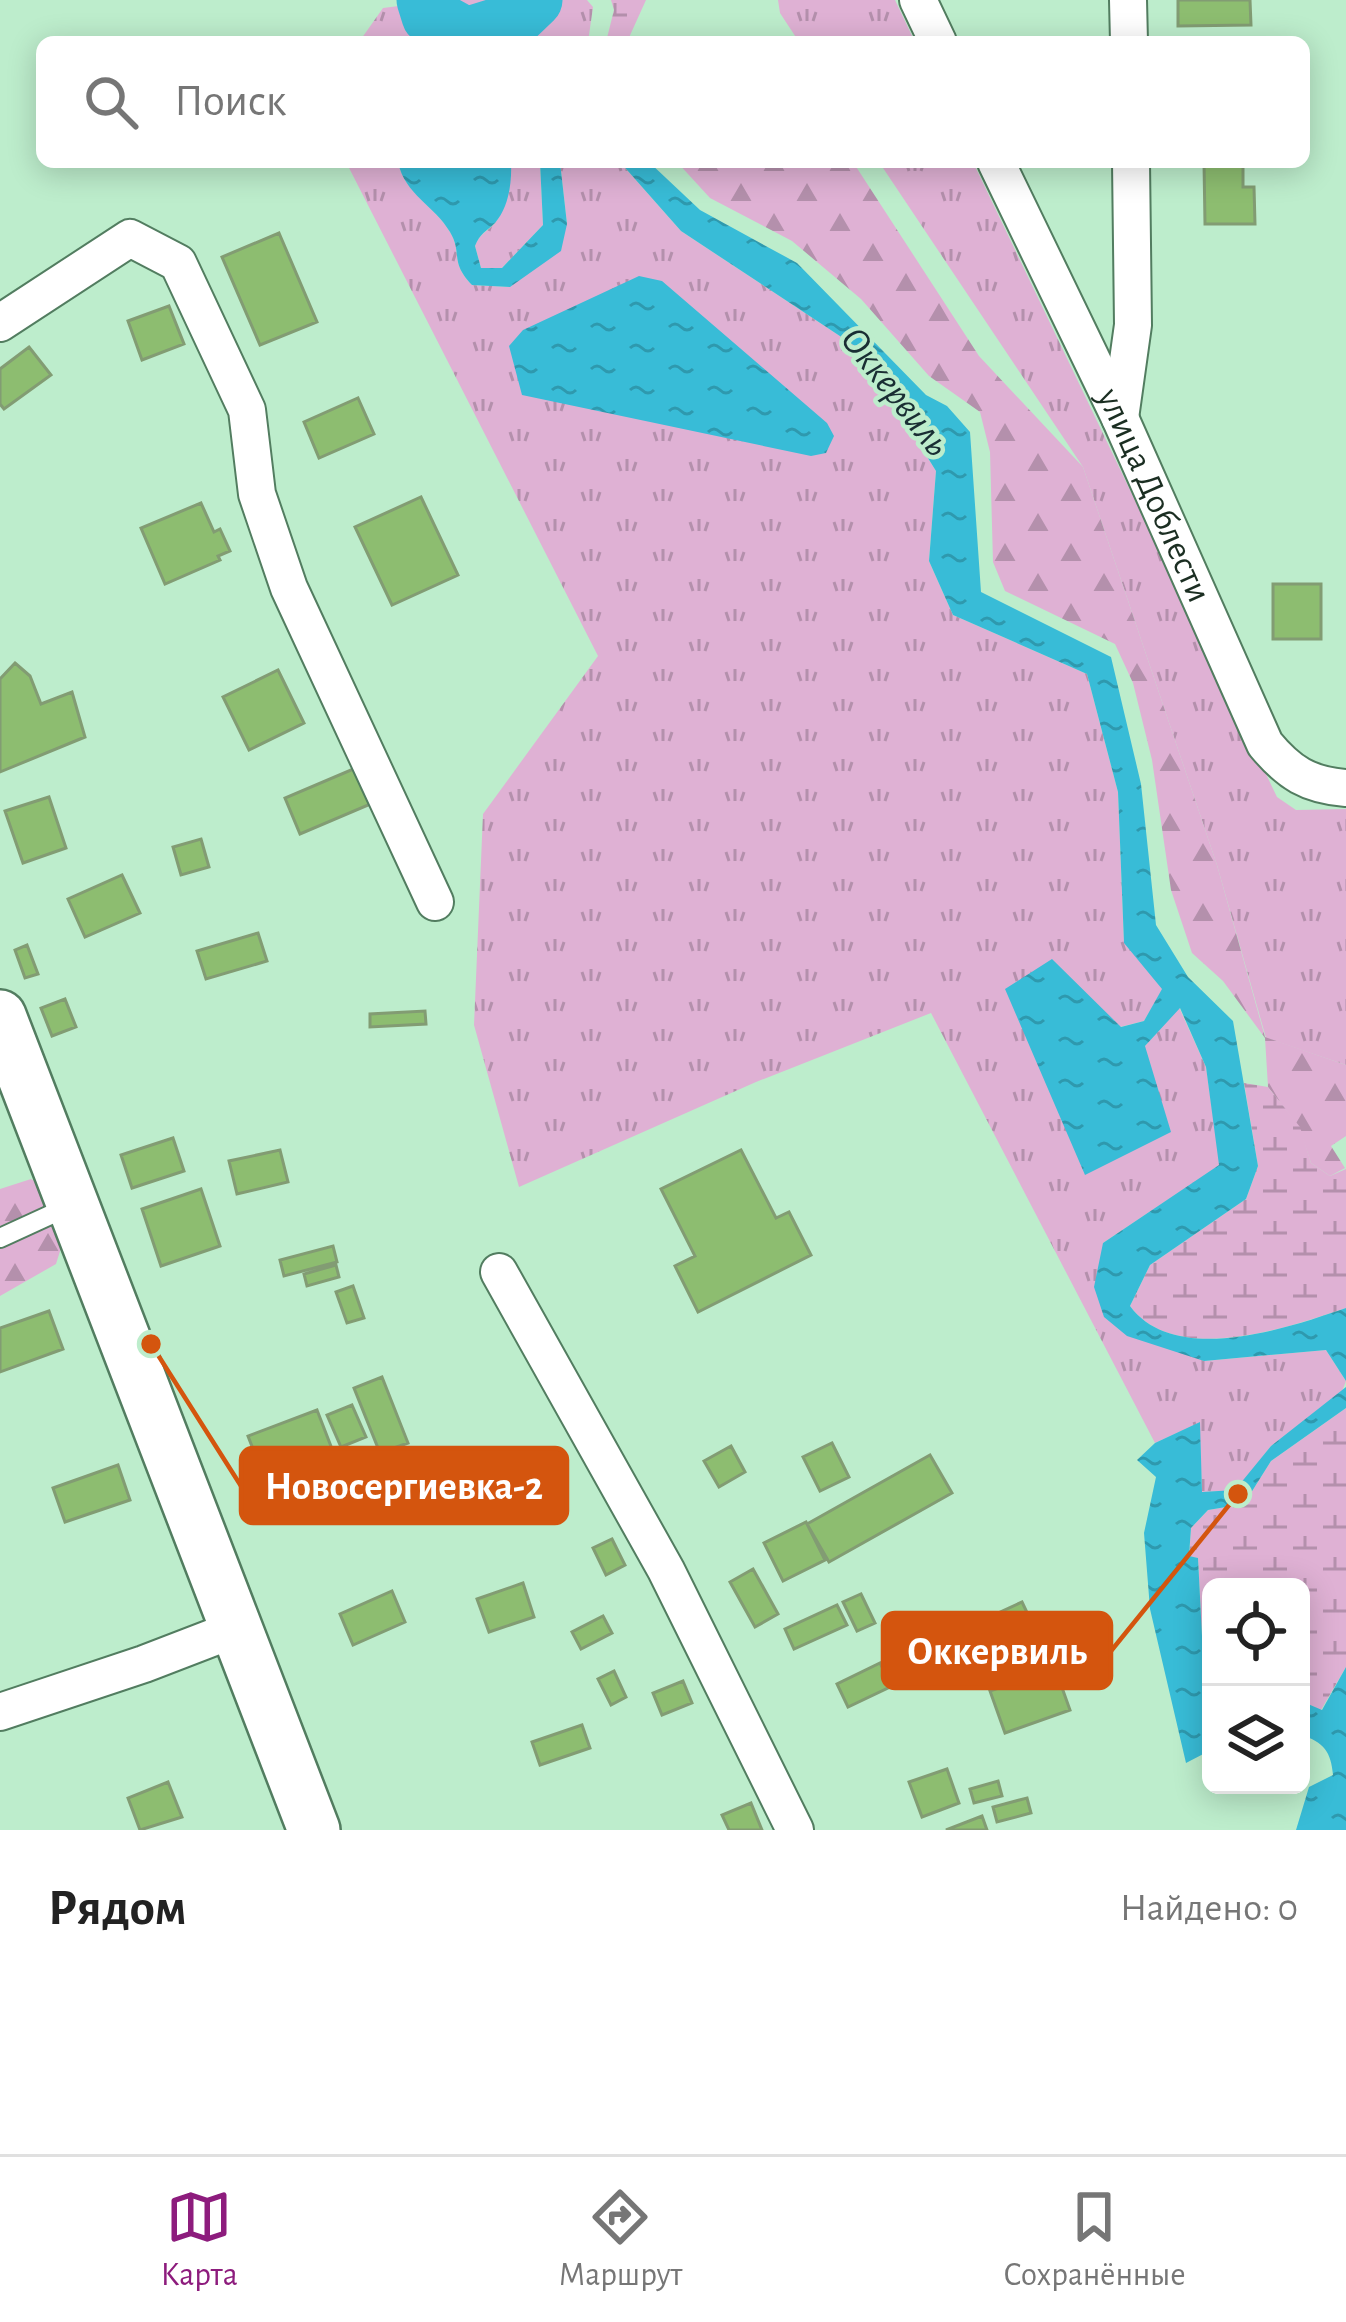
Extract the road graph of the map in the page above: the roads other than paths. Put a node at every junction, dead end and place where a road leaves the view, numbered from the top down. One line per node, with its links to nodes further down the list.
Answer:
1 (918, 0): 3 (street)
2 (1128, 0): 4 (street)
3 (935, 36)
4 (1129, 36)
5 (999, 168): 8 (street, улица Доблести)
6 (1131, 168): 8 (street)
7 (0, 323): 10 (street)
8 (1120, 418): 9 (street, улица Доблести)
9 (1346, 788)
10 (435, 902)
11 (0, 1016): 12 (street)
12 (73, 1204): 13 (lane); 15 (street)
13 (0, 1238)
14 (499, 1272): 18 (street)
15 (235, 1629): 16 (street); 17 (street)
16 (0, 1712)
17 (314, 1830)
18 (795, 1830)

